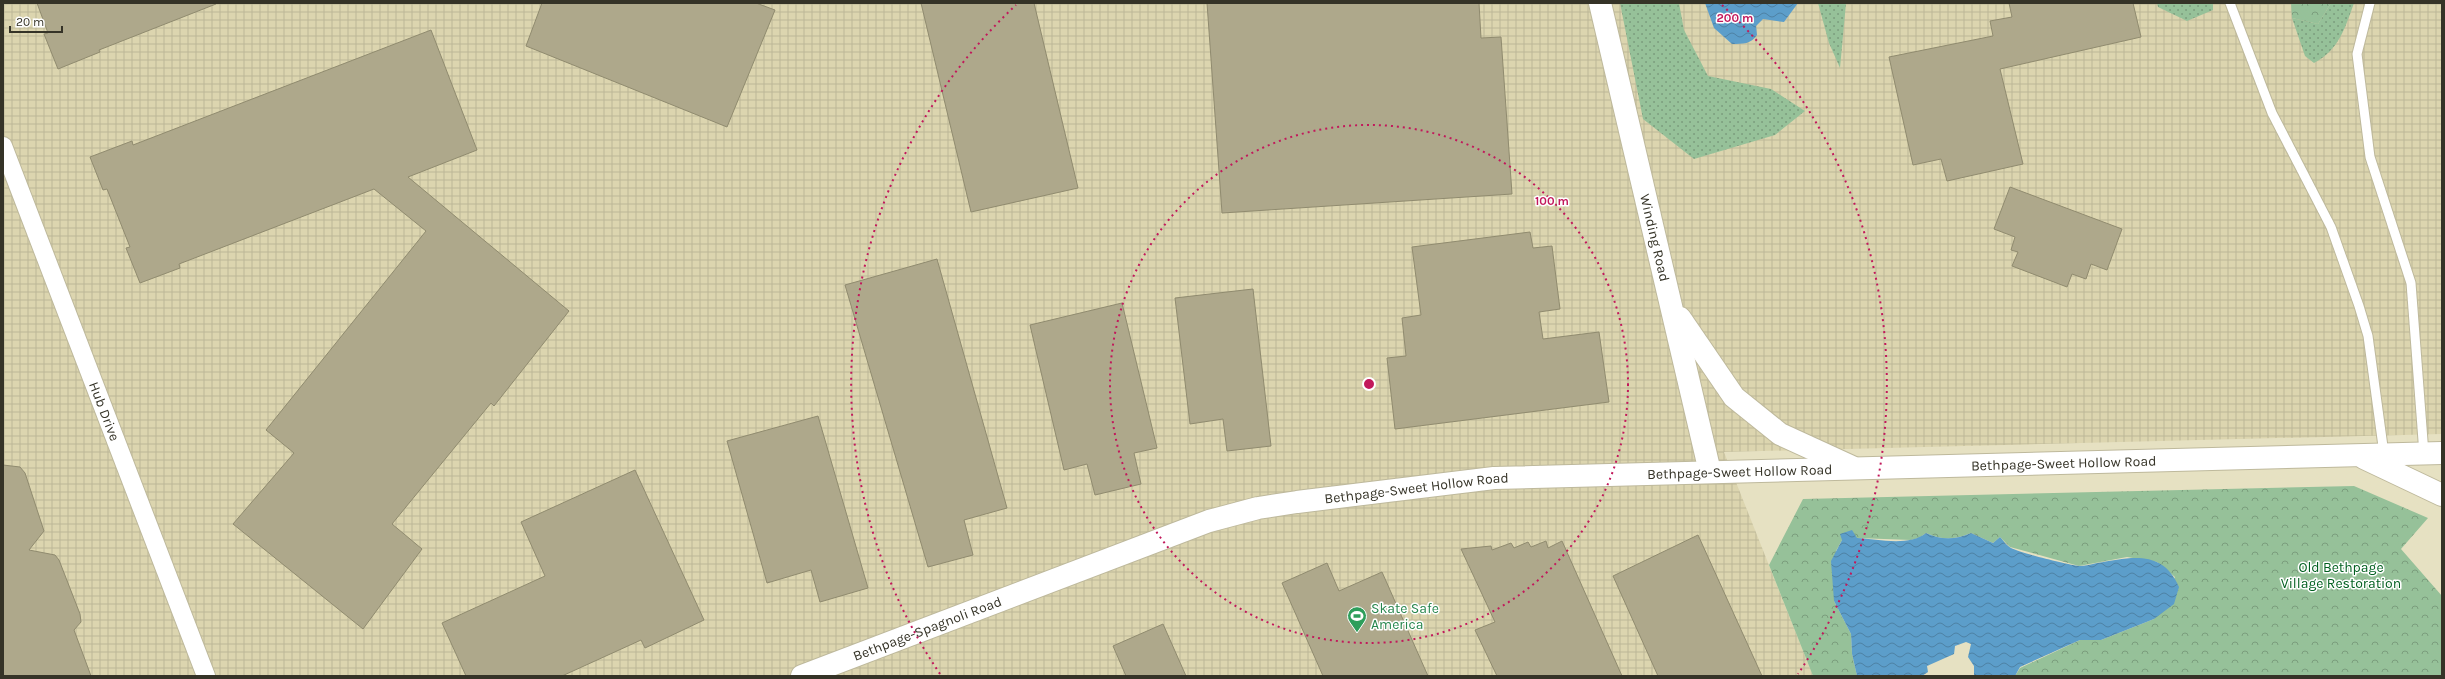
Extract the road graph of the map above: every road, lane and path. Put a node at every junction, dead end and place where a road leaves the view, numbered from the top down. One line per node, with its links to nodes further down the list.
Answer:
1 (1600, 3): 5 (main road, Winding Road)
2 (2230, 3): 8 (lane)
3 (2370, 3): 6 (lane)
4 (3, 146): 13 (street, Hub Drive)
5 (1671, 302): 9 (main road); 10 (main road, Winding Road)
6 (2433, 454): 8 (main road, Bethpage-Sweet Hollow Road)
7 (2361, 456): 8 (main road, Bethpage-Sweet Hollow Road); 9 (main road, Bethpage-Sweet Hollow Road); 11 (main road)
8 (2384, 456)
9 (1856, 469): 10 (main road, Bethpage-Sweet Hollow Road)
10 (1710, 472): 12 (main road, Bethpage-Sweet Hollow Road)
11 (2442, 495)
12 (1052, 581): 14 (main road, Bethpage-Spagnoli Road)
13 (206, 676)
14 (802, 676)

